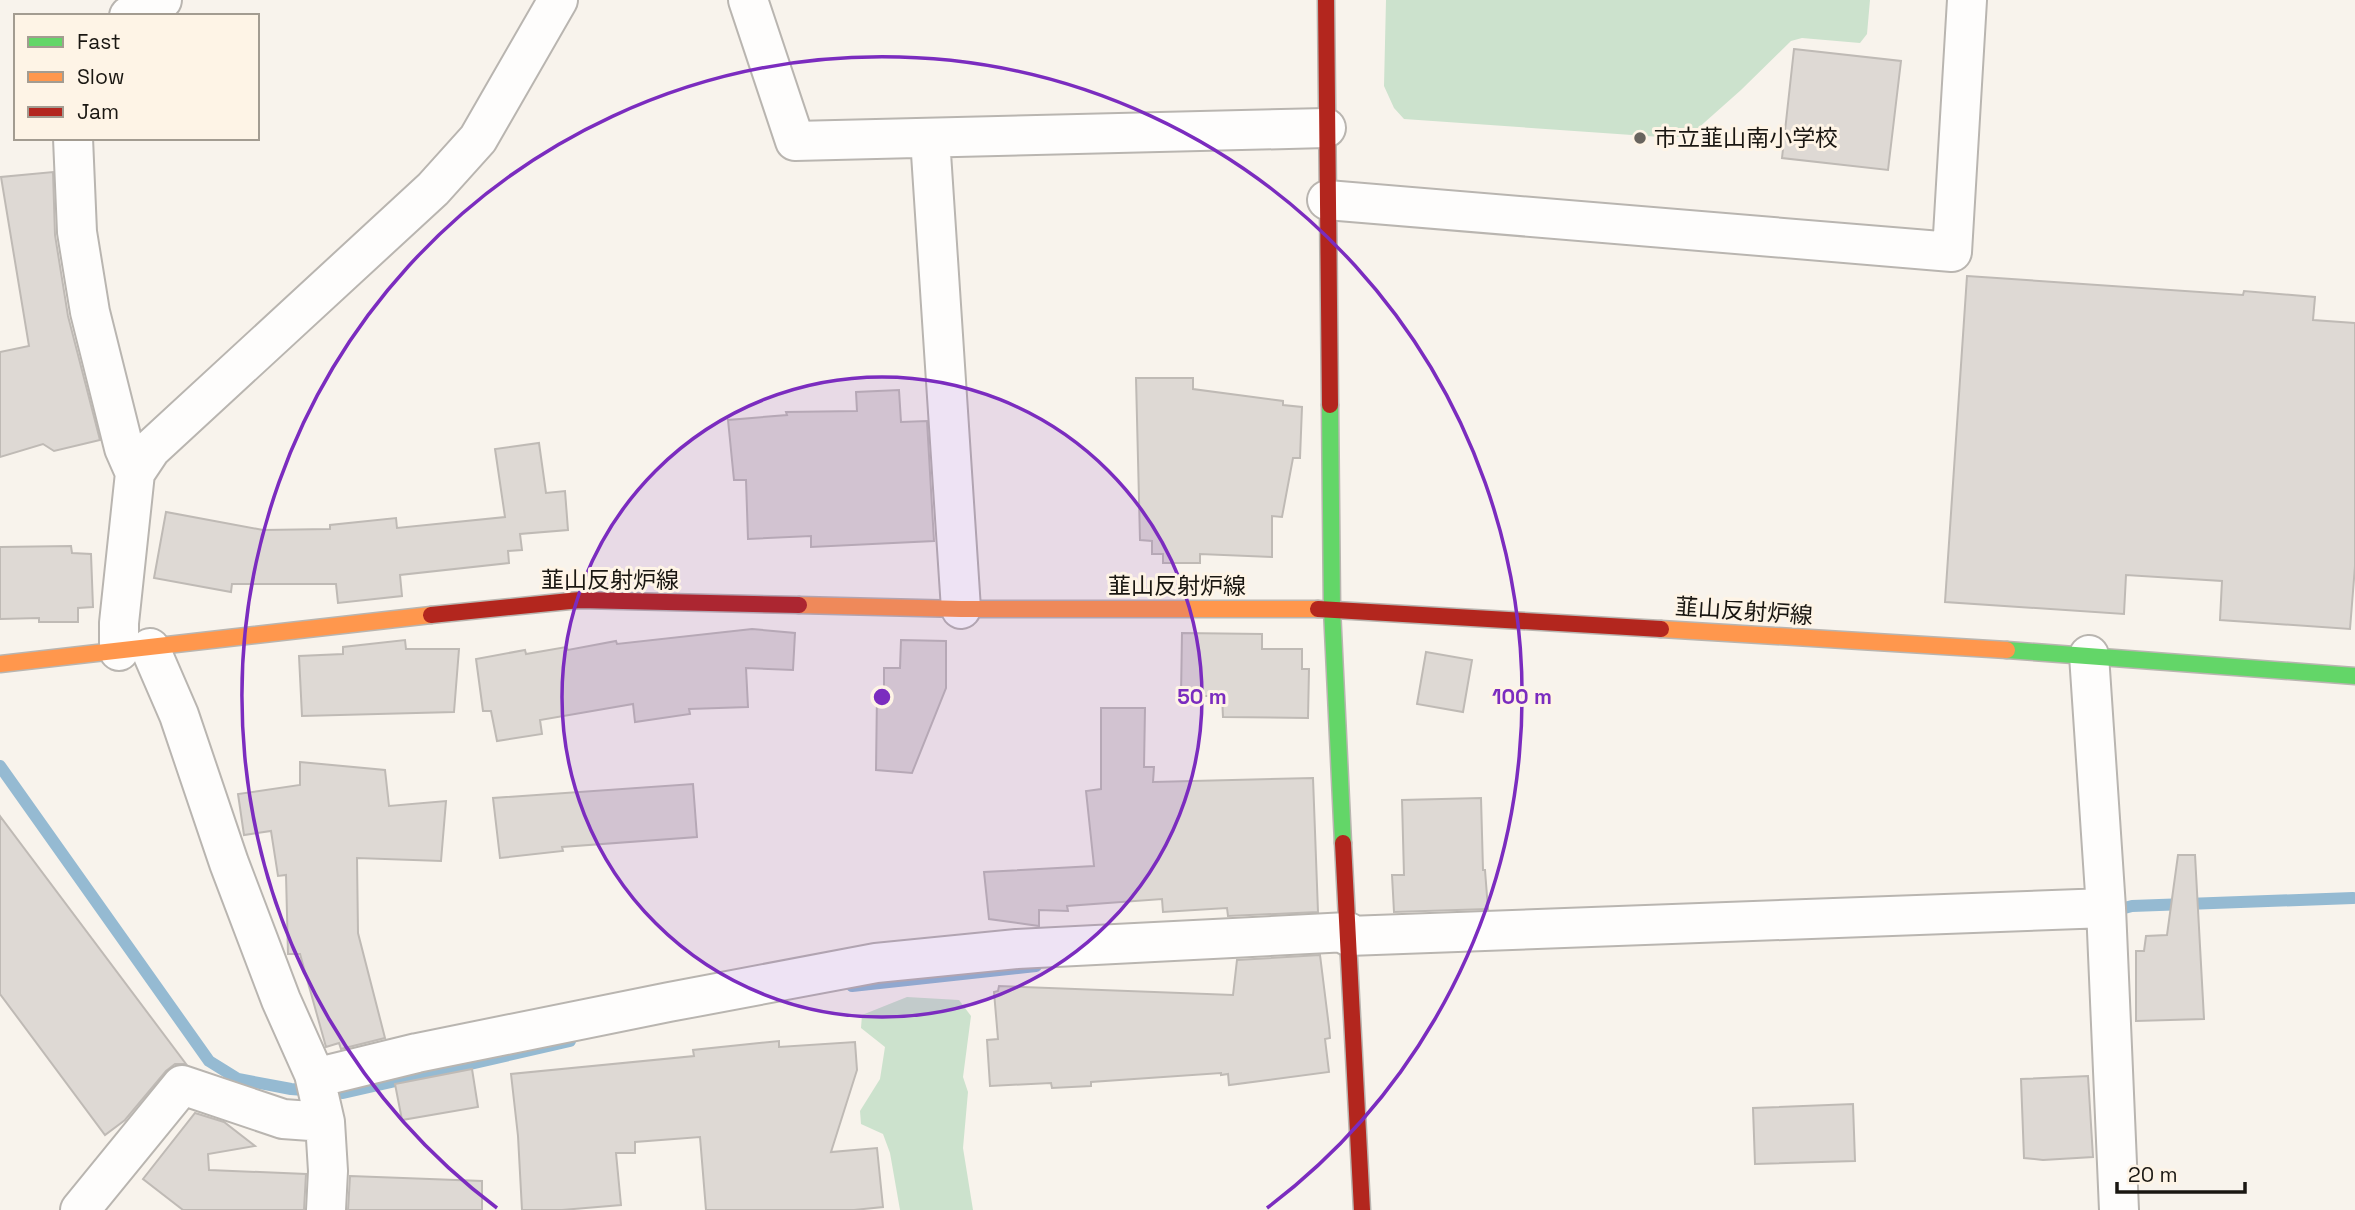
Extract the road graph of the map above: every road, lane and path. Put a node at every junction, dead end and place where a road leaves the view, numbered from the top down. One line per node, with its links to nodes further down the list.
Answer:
1 (162, 0): 6 (street)
2 (558, 0): 11 (street)
3 (748, 0): 8 (street)
4 (1326, 0): 7 (main road)
5 (1967, 0): 10 (street)
6 (133, 14)
7 (1326, 128): 8 (street); 10 (main road)
8 (930, 138): 12 (street)
9 (73, 140): 11 (street)
10 (1327, 200): 13 (main road)
11 (135, 473): 14 (street)
12 (961, 609): 13 (main road, 韮山反射炉線); 14 (main road, 韮山反射炉線)
13 (1332, 609): 15 (main road, 韮山反射炉線); 19 (main road)
14 (134, 649): 16 (main road, 韮山反射炉線); 20 (street)
15 (2089, 655): 17 (main road, 韮山反射炉線); 18 (street)
16 (0, 664)
17 (2355, 676)
18 (2106, 908): 19 (street); 25 (street)
19 (1348, 934): 20 (street); 24 (main road)
20 (315, 1078): 21 (street)
21 (325, 1122): 22 (street); 23 (street)
22 (80, 1210)
23 (326, 1210)
24 (1362, 1210)
25 (2119, 1210)

